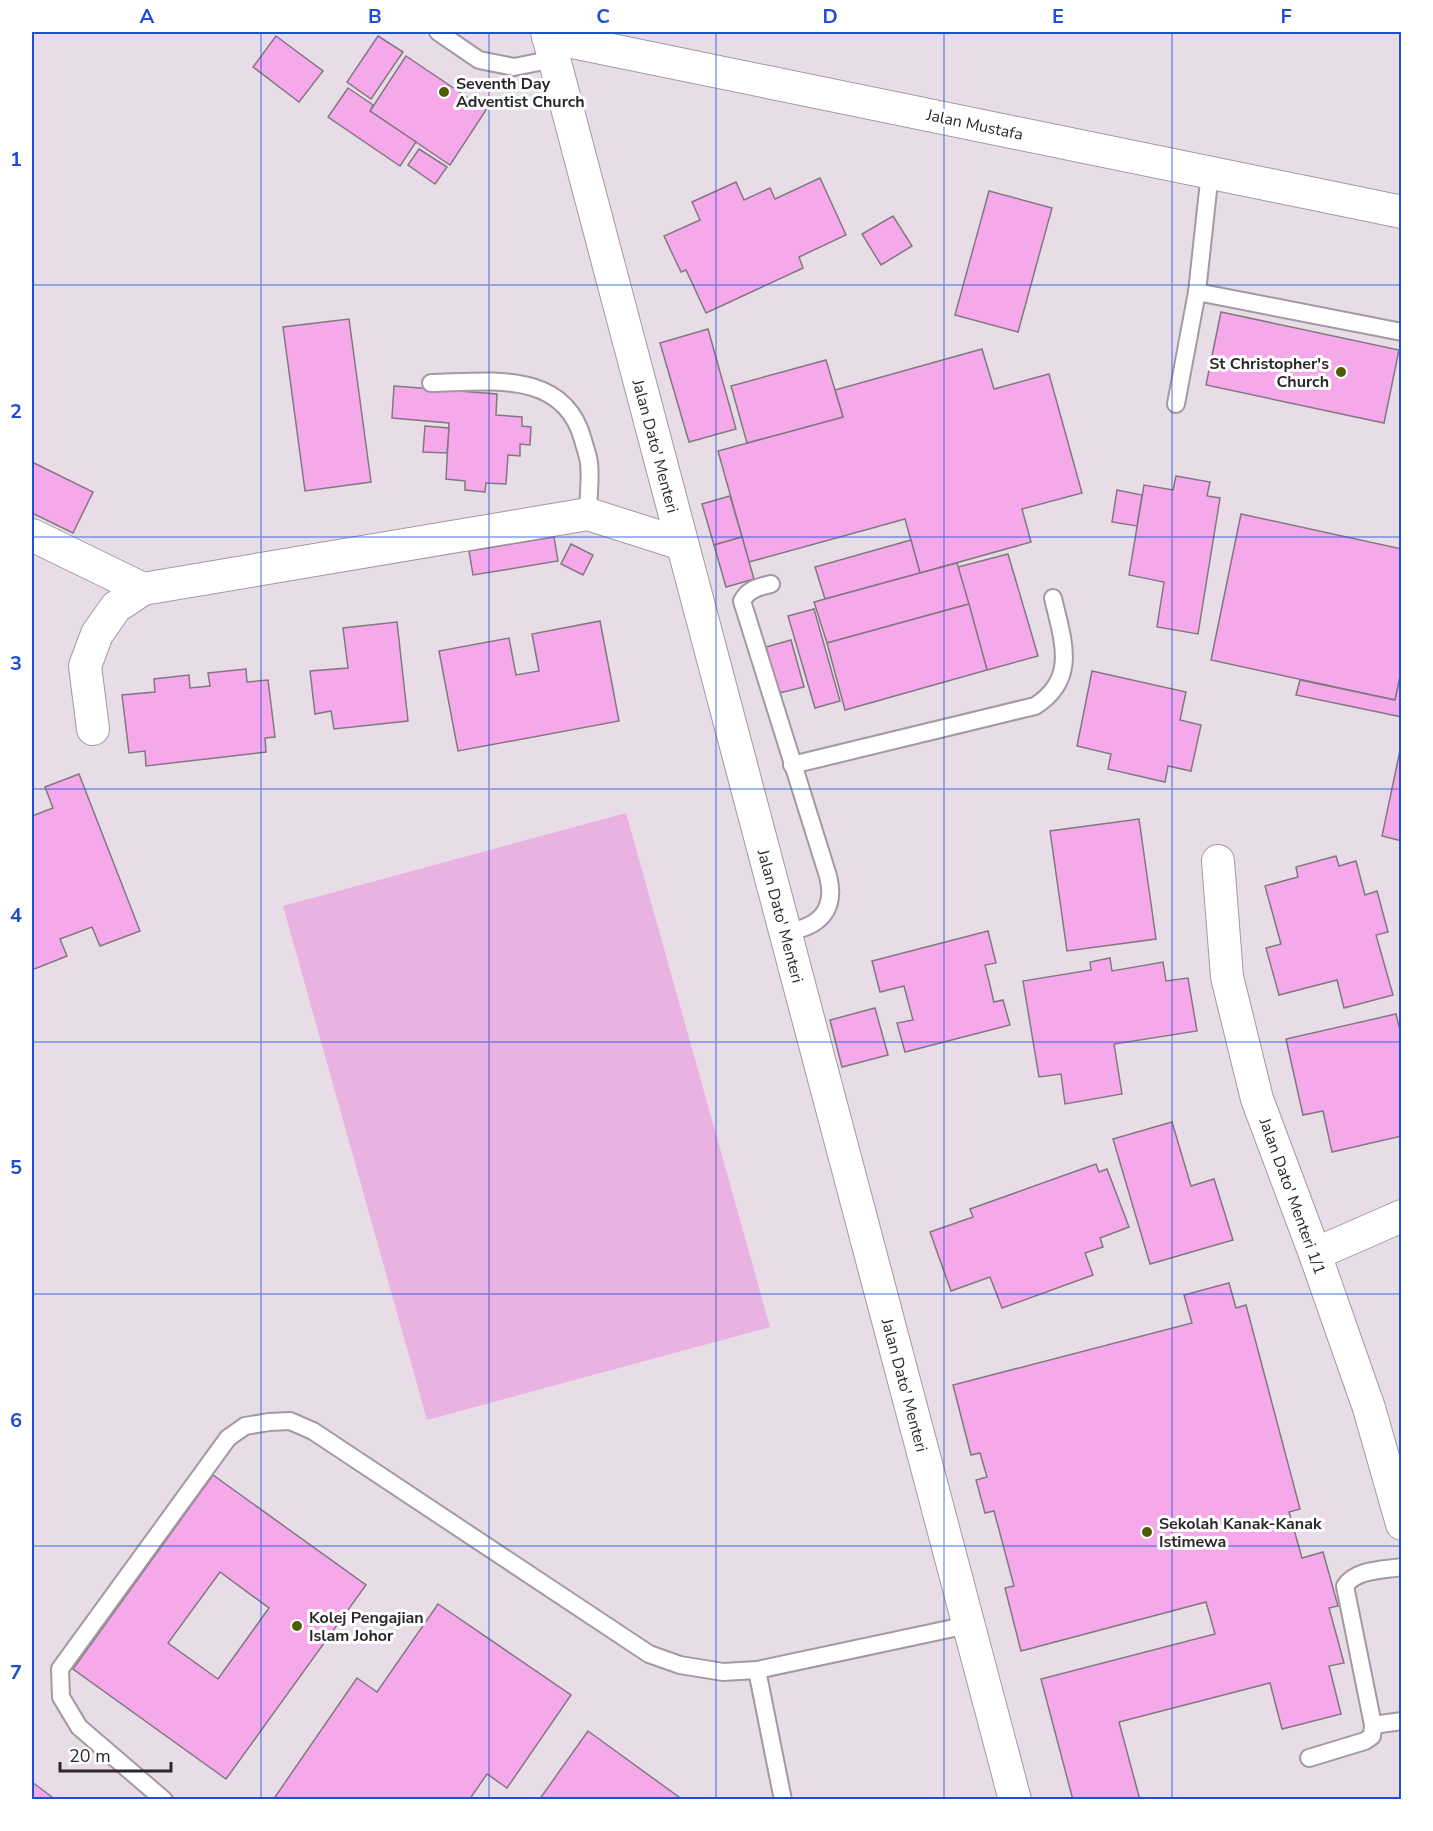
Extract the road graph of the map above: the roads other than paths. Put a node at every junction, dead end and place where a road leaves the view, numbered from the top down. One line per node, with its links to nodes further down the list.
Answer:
1 (438, 32): 2 (lane)
2 (549, 43): 3 (street, Jalan Mustafa); 11 (street, Jalan Dato' Menteri)
3 (1210, 172): 4 (street, Jalan Mustafa); 5 (lane)
4 (1401, 212)
5 (1197, 292): 6 (lane); 8 (lane)
6 (1401, 332)
7 (431, 383): 9 (lane)
8 (1176, 404)
9 (588, 514): 11 (street); 13 (street)
10 (32, 535): 13 (street)
11 (682, 544): 18 (street, Jalan Dato' Menteri)
12 (771, 584): 16 (lane)
13 (143, 588): 15 (street)
14 (1053, 598): 16 (lane)
15 (93, 729)
16 (792, 765): 18 (lane)
17 (1218, 861): 20 (street, Jalan Dato' Menteri 1/1)
18 (785, 933): 23 (street, Jalan Dato' Menteri)
19 (1401, 1216): 20 (street)
20 (1315, 1254): 21 (street, Jalan Dato' Menteri 1/1)
21 (1399, 1505)
22 (1401, 1567): 26 (lane)
23 (968, 1625): 24 (lane); 30 (street, Jalan Dato' Menteri)
24 (757, 1670): 28 (lane); 29 (lane)
25 (1401, 1721): 26 (lane)
26 (1373, 1725): 27 (lane)
27 (1309, 1758)
28 (164, 1800)
29 (783, 1800)
30 (1015, 1800)

